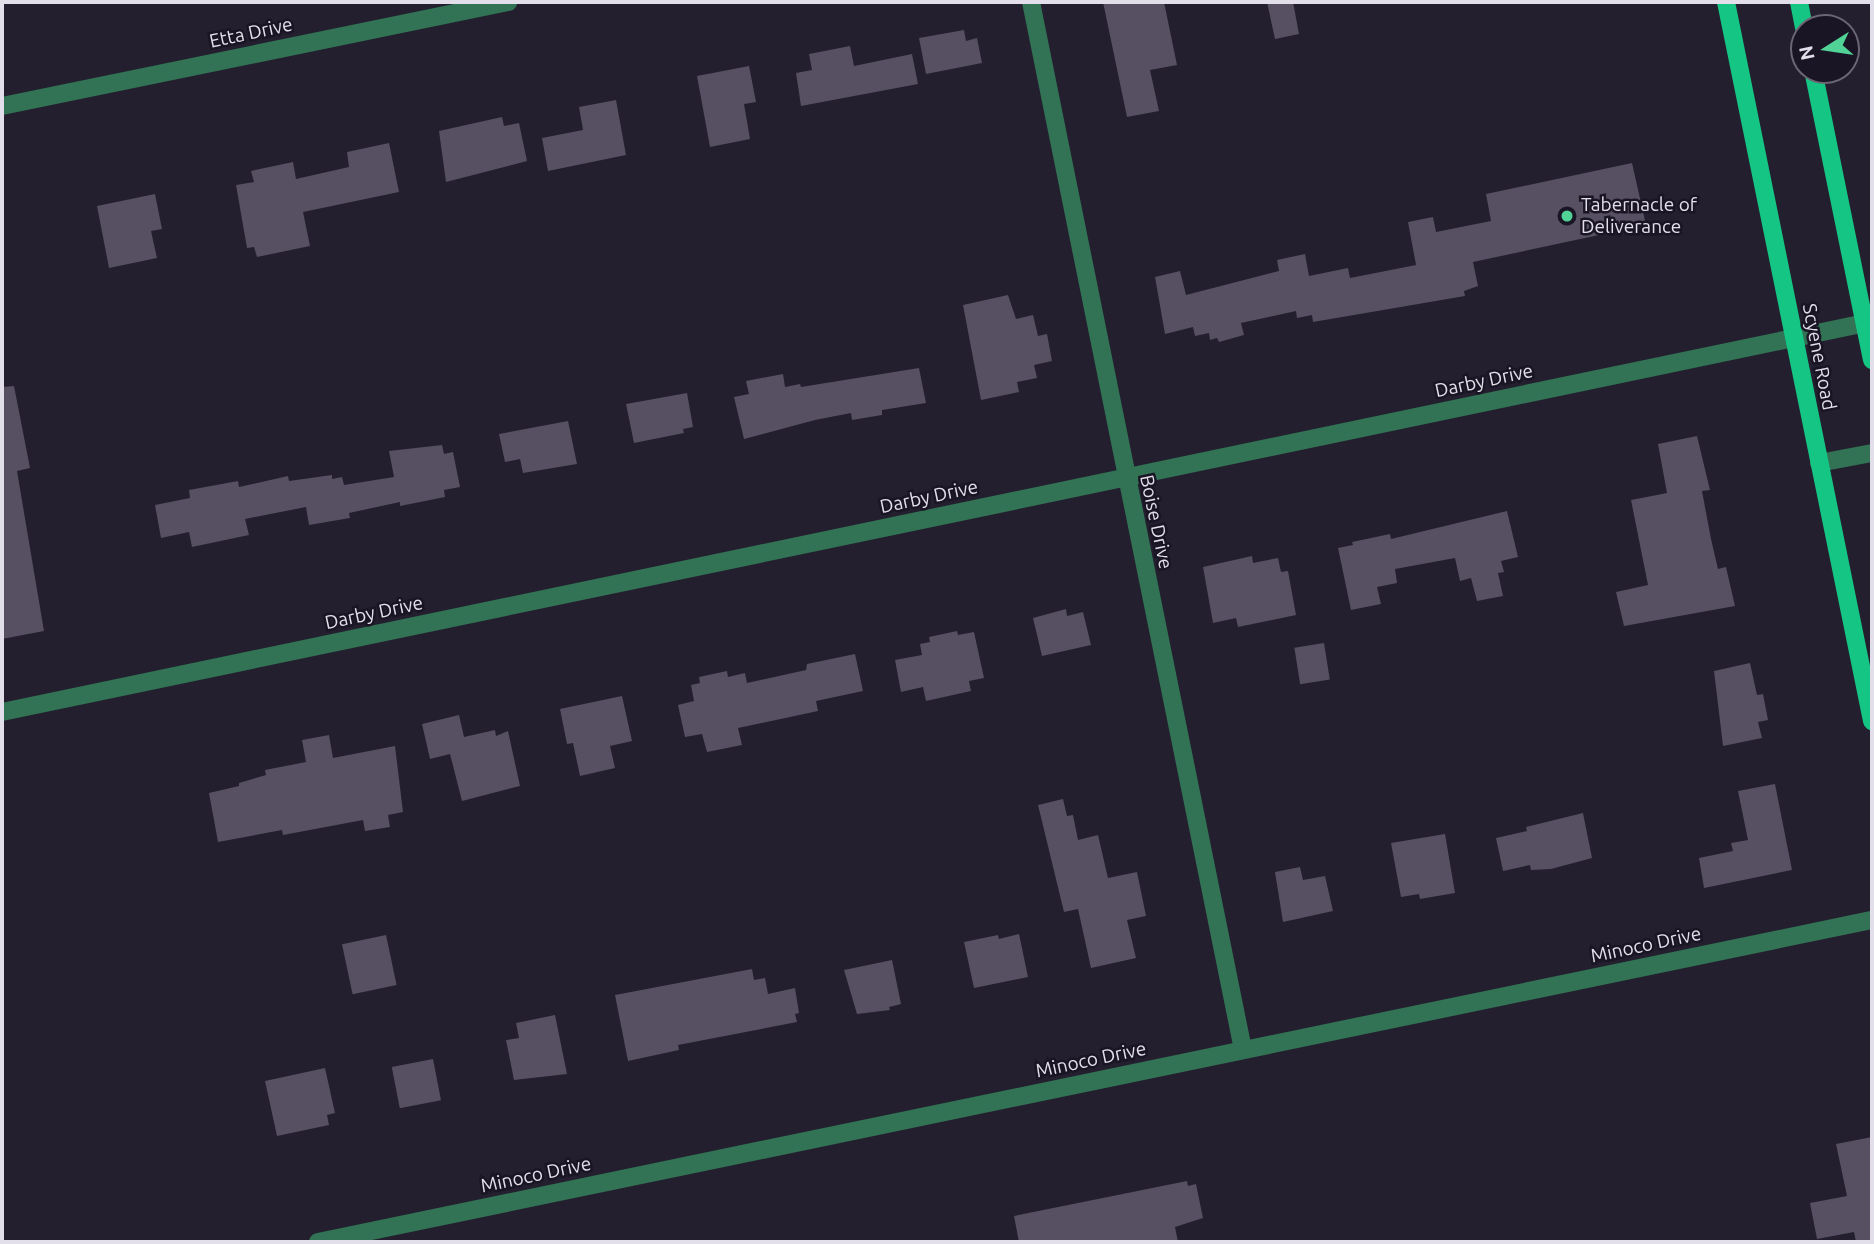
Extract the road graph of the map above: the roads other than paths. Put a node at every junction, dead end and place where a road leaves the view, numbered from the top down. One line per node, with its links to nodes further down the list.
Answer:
1 (508, 2): 5 (street, Etta Drive)
2 (1031, 2): 11 (street, Boise Drive)
3 (1726, 2): 7 (main road, Scyene Road)
4 (1816, 84): 6 (main road)
5 (2, 106)
6 (1865, 323): 7 (street, Darby Drive); 8 (main road)
7 (1794, 337): 10 (main road, Scyene Road); 11 (street, Darby Drive)
8 (1872, 360)
9 (1872, 453): 10 (street)
10 (1819, 463): 13 (main road, Scyene Road)
11 (1125, 478): 12 (street, Darby Drive); 15 (street, Boise Drive)
12 (2, 712)
13 (1872, 721)
14 (1872, 920): 15 (street, Minoco Drive)
15 (1243, 1049): 16 (street, Minoco Drive)
16 (318, 1242)

